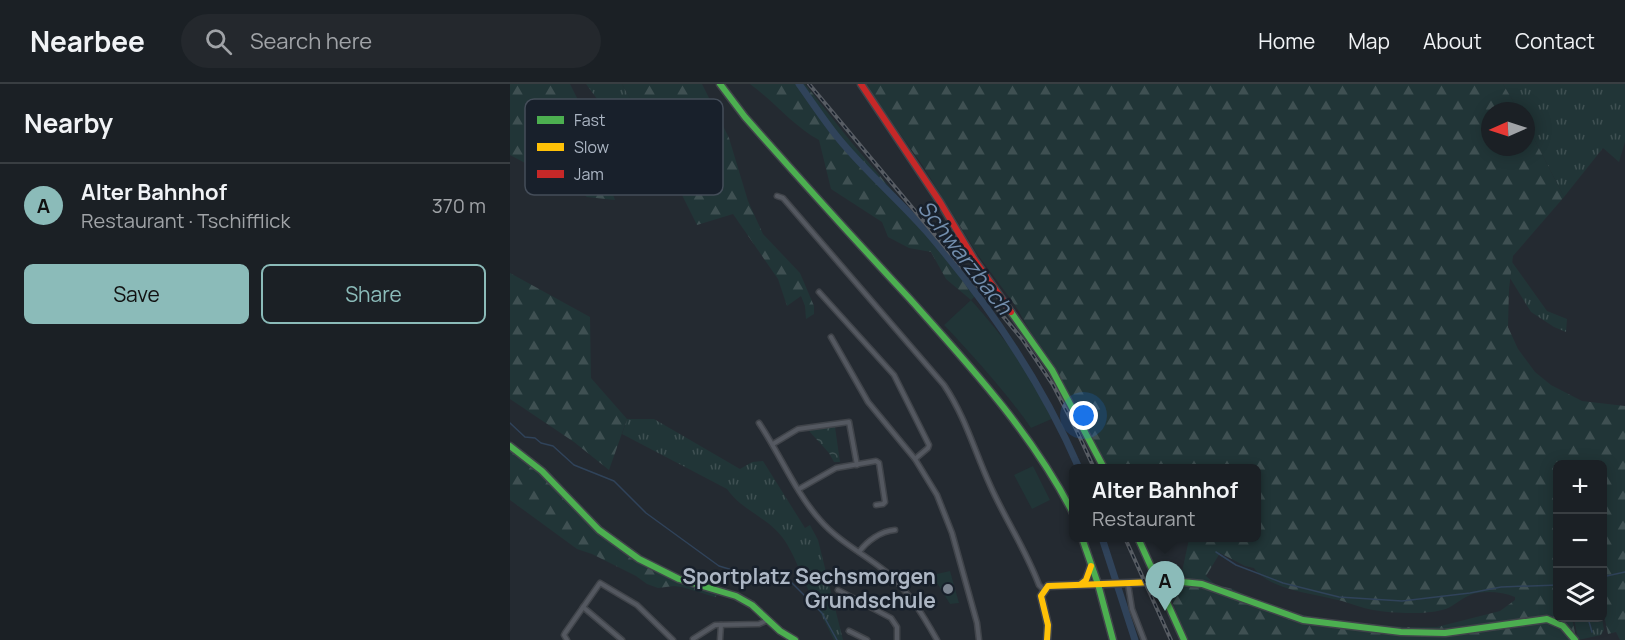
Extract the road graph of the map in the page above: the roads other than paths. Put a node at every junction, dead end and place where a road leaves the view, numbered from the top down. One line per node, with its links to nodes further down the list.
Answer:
1 (720, 84): 14 (street)
2 (861, 84): 10 (street)
3 (777, 196): 25 (street)
4 (819, 292): 9 (street)
5 (831, 337): 9 (street)
6 (759, 423): 7 (street)
7 (773, 444): 11 (street); 12 (street)
8 (510, 446): 27 (street)
9 (915, 459): 39 (street)
10 (1102, 464)
11 (857, 465): 12 (street); 13 (street)
12 (799, 489): 18 (street)
13 (876, 505)
14 (1069, 506)
15 (895, 530): 18 (street)
16 (1084, 542): 19 (street)
17 (1140, 542): 20 (street)
18 (859, 552): 38 (street)
19 (1091, 565): 21 (street); 23 (street)
20 (1158, 583): 22 (street); 43 (street); 44 (street)
21 (1098, 584): 22 (street); 23 (street); 41 (street)
22 (1126, 584): 42 (street)
23 (1080, 585): 25 (street)
24 (838, 590): 37 (street)
25 (1044, 590): 40 (street)
26 (583, 607): 32 (street); 33 (street); 34 (street)
27 (768, 620): 28 (street); 31 (street)
28 (722, 625): 30 (street); 35 (street)
29 (849, 631): 36 (street)
30 (693, 639)
31 (792, 639)
32 (567, 640)
33 (622, 640)
34 (674, 640)
35 (720, 640)
36 (867, 640)
37 (897, 640)
38 (938, 640)
39 (979, 640)
40 (1047, 640)
41 (1113, 640)
42 (1144, 640)
43 (1184, 640)
44 (1575, 640)

